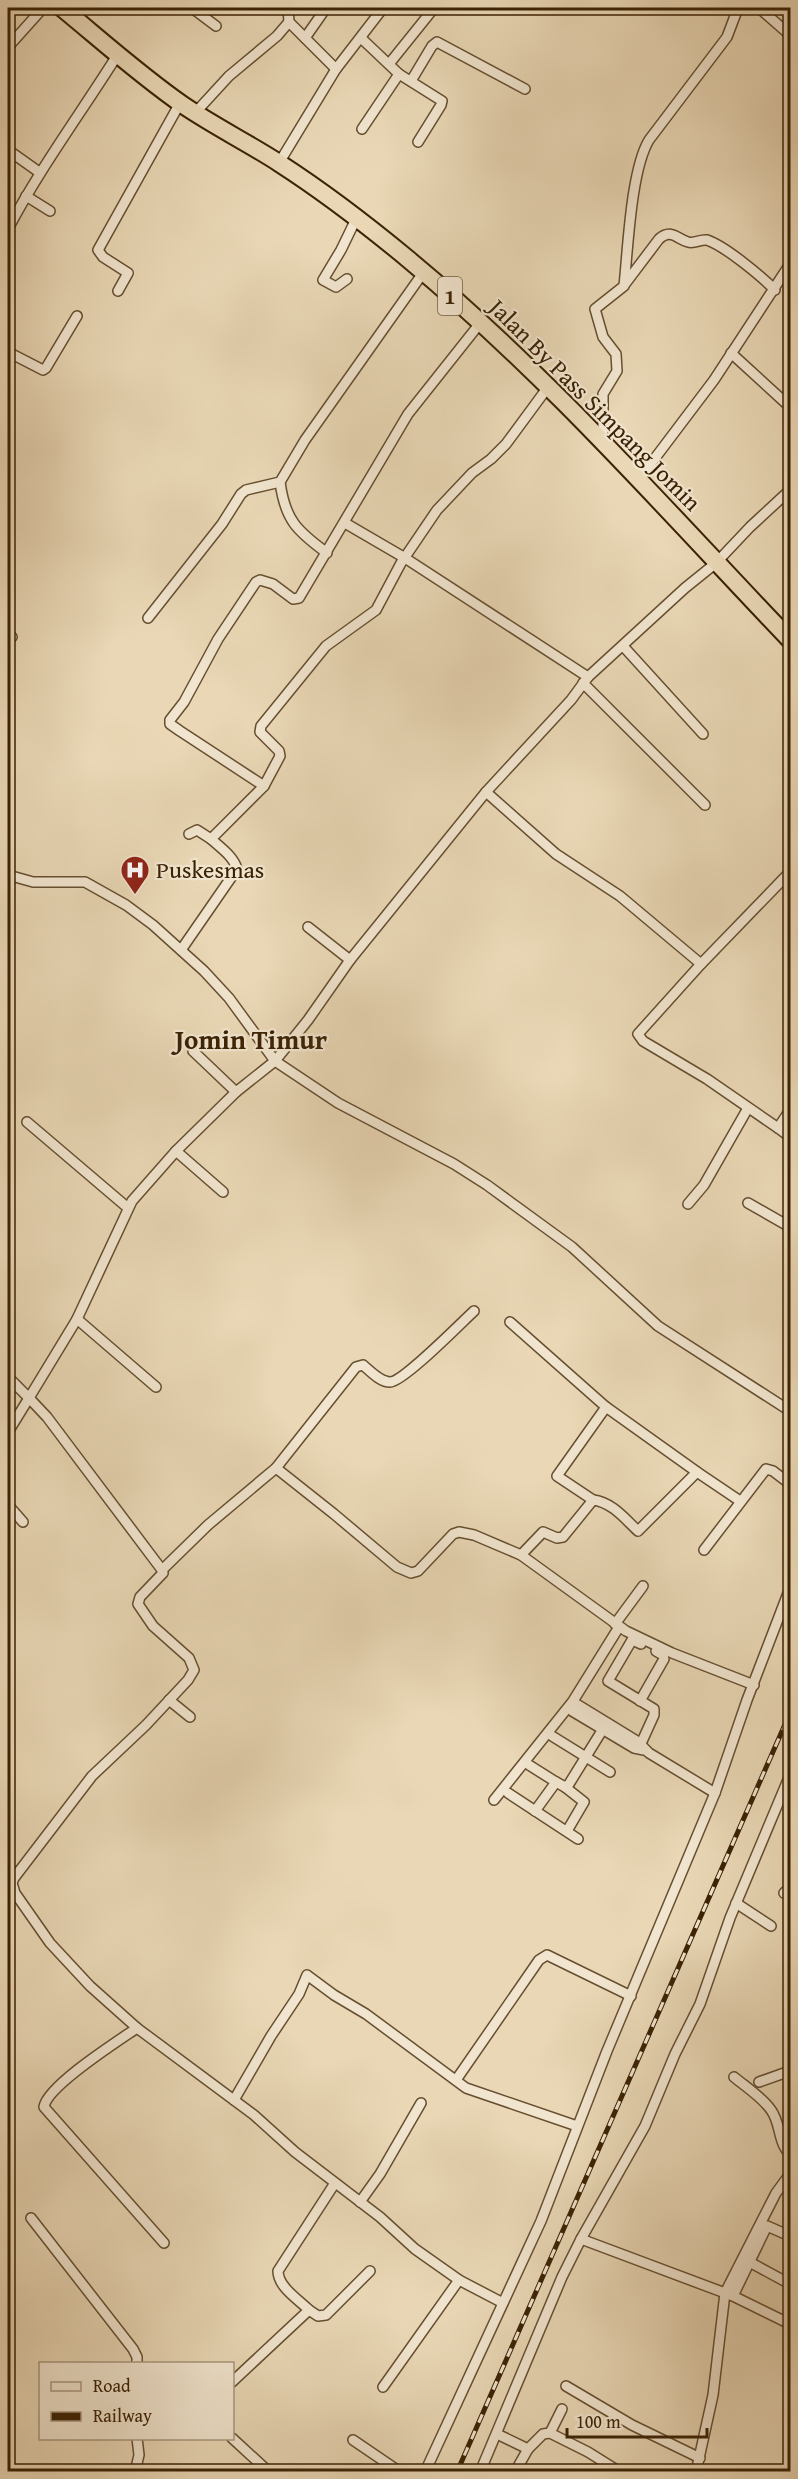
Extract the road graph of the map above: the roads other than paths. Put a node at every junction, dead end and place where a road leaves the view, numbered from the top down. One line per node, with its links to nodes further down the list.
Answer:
1 (43, 8): 15 (street)
2 (62, 8): 16 (highway, Jalan By Pass Simpang Jomin / 1)
3 (192, 8): 11 (street)
4 (288, 8): 10 (street)
5 (326, 8): 13 (street)
6 (383, 8): 14 (street)
7 (434, 8): 17 (street)
8 (738, 8): 36 (street)
9 (759, 8): 12 (street)
10 (289, 22): 13 (street); 23 (street)
11 (216, 26)
12 (790, 35)
13 (305, 38): 18 (street)
14 (361, 38): 17 (street); 18 (street)
15 (8, 47)
16 (118, 54): 22 (highway, Jalan By Pass Simpang Jomin / 1); 28 (street)
17 (389, 64): 19 (street)
18 (336, 69): 27 (street)
19 (399, 74): 20 (street); 24 (street)
20 (411, 81): 21 (street); 25 (street)
21 (525, 90)
22 (180, 103): 23 (highway, Jalan By Pass Simpang Jomin / 1); 38 (street)
23 (195, 113): 27 (highway, Jalan By Pass Simpang Jomin / 1)
24 (362, 129)
25 (418, 142)
26 (8, 150): 28 (street)
27 (279, 163): 31 (highway, Jalan By Pass Simpang Jomin / 1)
28 (39, 172): 29 (street)
29 (26, 196): 30 (street); 32 (street)
30 (50, 212)
31 (356, 219): 34 (highway, Jalan By Pass Simpang Jomin / 1); 35 (street)
32 (8, 229)
33 (790, 264): 37 (street)
34 (423, 273): 40 (highway, Jalan By Pass Simpang Jomin / 1); 47 (street)
35 (347, 279)
36 (624, 285): 37 (street); 45 (street)
37 (775, 290): 42 (street)
38 (118, 291)
39 (77, 316): 41 (street)
40 (481, 322): 43 (highway, Jalan By Pass Simpang Jomin / 1); 49 (street)
41 (8, 352)
42 (731, 354): 44 (street); 46 (street)
43 (548, 387): 45 (highway, Jalan By Pass Simpang Jomin / 1); 51 (street)
44 (790, 407)
45 (603, 440): 46 (highway, Jalan By Pass Simpang Jomin / 1)
46 (640, 478): 52 (highway, Jalan By Pass Simpang Jomin / 1)
47 (280, 482): 50 (street); 53 (street)
48 (790, 490): 52 (street)
49 (345, 523): 50 (street); 51 (street)
50 (327, 553): 58 (street)
51 (405, 558): 56 (street); 58 (street)
52 (716, 563): 54 (highway, Jalan By Pass Simpang Jomin / 1); 55 (street)
53 (148, 618)
54 (790, 640)
55 (623, 646): 56 (street); 57 (street)
56 (586, 680): 59 (street); 60 (street)
57 (703, 734)
58 (264, 786): 62 (street)
59 (486, 792): 67 (street); 68 (street)
60 (705, 805)
61 (189, 834): 62 (street)
62 (211, 839): 66 (street)
63 (790, 872): 68 (street)
64 (8, 875): 66 (street)
65 (308, 927): 67 (street)
66 (181, 950): 70 (street)
67 (350, 960): 70 (street)
68 (701, 964): 72 (street)
69 (193, 1051): 71 (street)
70 (276, 1061): 71 (street); 90 (street)
71 (236, 1092): 77 (street)
72 (748, 1108): 75 (street); 79 (street)
73 (790, 1110): 75 (street)
74 (27, 1122): 81 (street)
75 (778, 1128): 76 (street)
76 (790, 1137)
77 (176, 1151): 78 (street); 81 (street)
78 (223, 1192)
79 (688, 1203)
80 (748, 1203): 82 (street)
81 (128, 1208): 84 (street)
82 (790, 1227)
83 (474, 1311): 92 (street)
84 (77, 1319): 87 (street); 88 (street)
85 (510, 1322): 89 (street)
86 (8, 1377): 88 (street)
87 (156, 1387)
88 (29, 1398): 91 (street); 101 (street)
89 (606, 1407): 93 (street); 95 (street)
90 (790, 1411)
91 (8, 1432)
92 (276, 1468): 100 (street); 101 (street)
93 (697, 1472): 95 (street); 96 (street)
94 (790, 1484): 96 (street)
95 (593, 1500): 100 (street)
96 (740, 1501): 99 (street)
97 (8, 1505): 98 (street)
98 (23, 1522)
99 (704, 1550)
100 (521, 1555): 104 (street)
101 (162, 1570): 108 (street)
102 (643, 1586): 104 (street)
103 (790, 1588): 107 (street)
104 (617, 1626): 107 (street); 120 (street)
105 (596, 1674): 106 (street)
106 (608, 1681): 109 (street); 109 (street)
107 (754, 1685): 119 (street)
108 (169, 1700): 110 (street); 124 (street)
109 (640, 1701): 112 (street)
110 (190, 1717)
111 (552, 1736): 113 (street)
112 (641, 1748): 113 (street); 119 (street)
113 (586, 1757): 115 (street); 117 (street)
114 (529, 1765): 117 (street)
115 (610, 1772)
116 (790, 1775): 125 (street)
117 (560, 1784): 121 (street); 122 (street)
118 (508, 1793): 121 (street)
119 (715, 1793): 127 (street)
120 (494, 1800)
121 (535, 1811): 122 (street)
122 (567, 1831): 123 (street)
123 (578, 1839)
124 (10, 1885): 128 (street)
125 (736, 1903): 126 (street); 143 (street)
126 (771, 1926)
127 (631, 1996): 131 (street); 135 (street)
128 (137, 2028): 133 (street); 144 (street)
129 (790, 2071): 132 (street)
130 (734, 2077): 136 (street)
131 (456, 2080): 133 (street); 135 (street)
132 (759, 2082)
133 (234, 2100): 138 (street)
134 (421, 2103): 139 (street)
135 (577, 2126): 150 (street)
136 (790, 2154)
137 (790, 2174): 141 (street)
138 (335, 2183): 139 (street); 151 (street)
139 (360, 2202): 147 (street)
140 (31, 2218): 153 (street)
141 (763, 2224): 142 (street); 145 (street)
142 (790, 2236)
143 (581, 2239): 149 (street); 159 (street)
144 (164, 2243)
145 (745, 2260): 148 (street); 149 (street)
146 (370, 2271): 151 (street)
147 (459, 2280): 150 (street); 156 (street)
148 (790, 2284)
149 (729, 2295): 152 (street); 164 (street)
150 (503, 2303): 168 (street)
151 (309, 2310): 154 (street)
152 (790, 2324)
153 (137, 2362)
154 (234, 2380)
155 (566, 2385): 164 (street)
156 (383, 2386)
157 (562, 2409): 158 (street)
158 (550, 2433): 163 (street); 171 (street)
159 (497, 2434): 163 (street); 169 (street)
160 (137, 2440): 165 (street)
161 (233, 2440): 166 (street)
162 (353, 2440): 167 (street)
163 (528, 2449): 170 (street)
164 (700, 2458): 172 (street)
165 (135, 2472)
166 (268, 2472)
167 (400, 2472)
168 (425, 2472)
169 (480, 2472)
170 (515, 2472)
171 (620, 2472)
172 (696, 2472)

